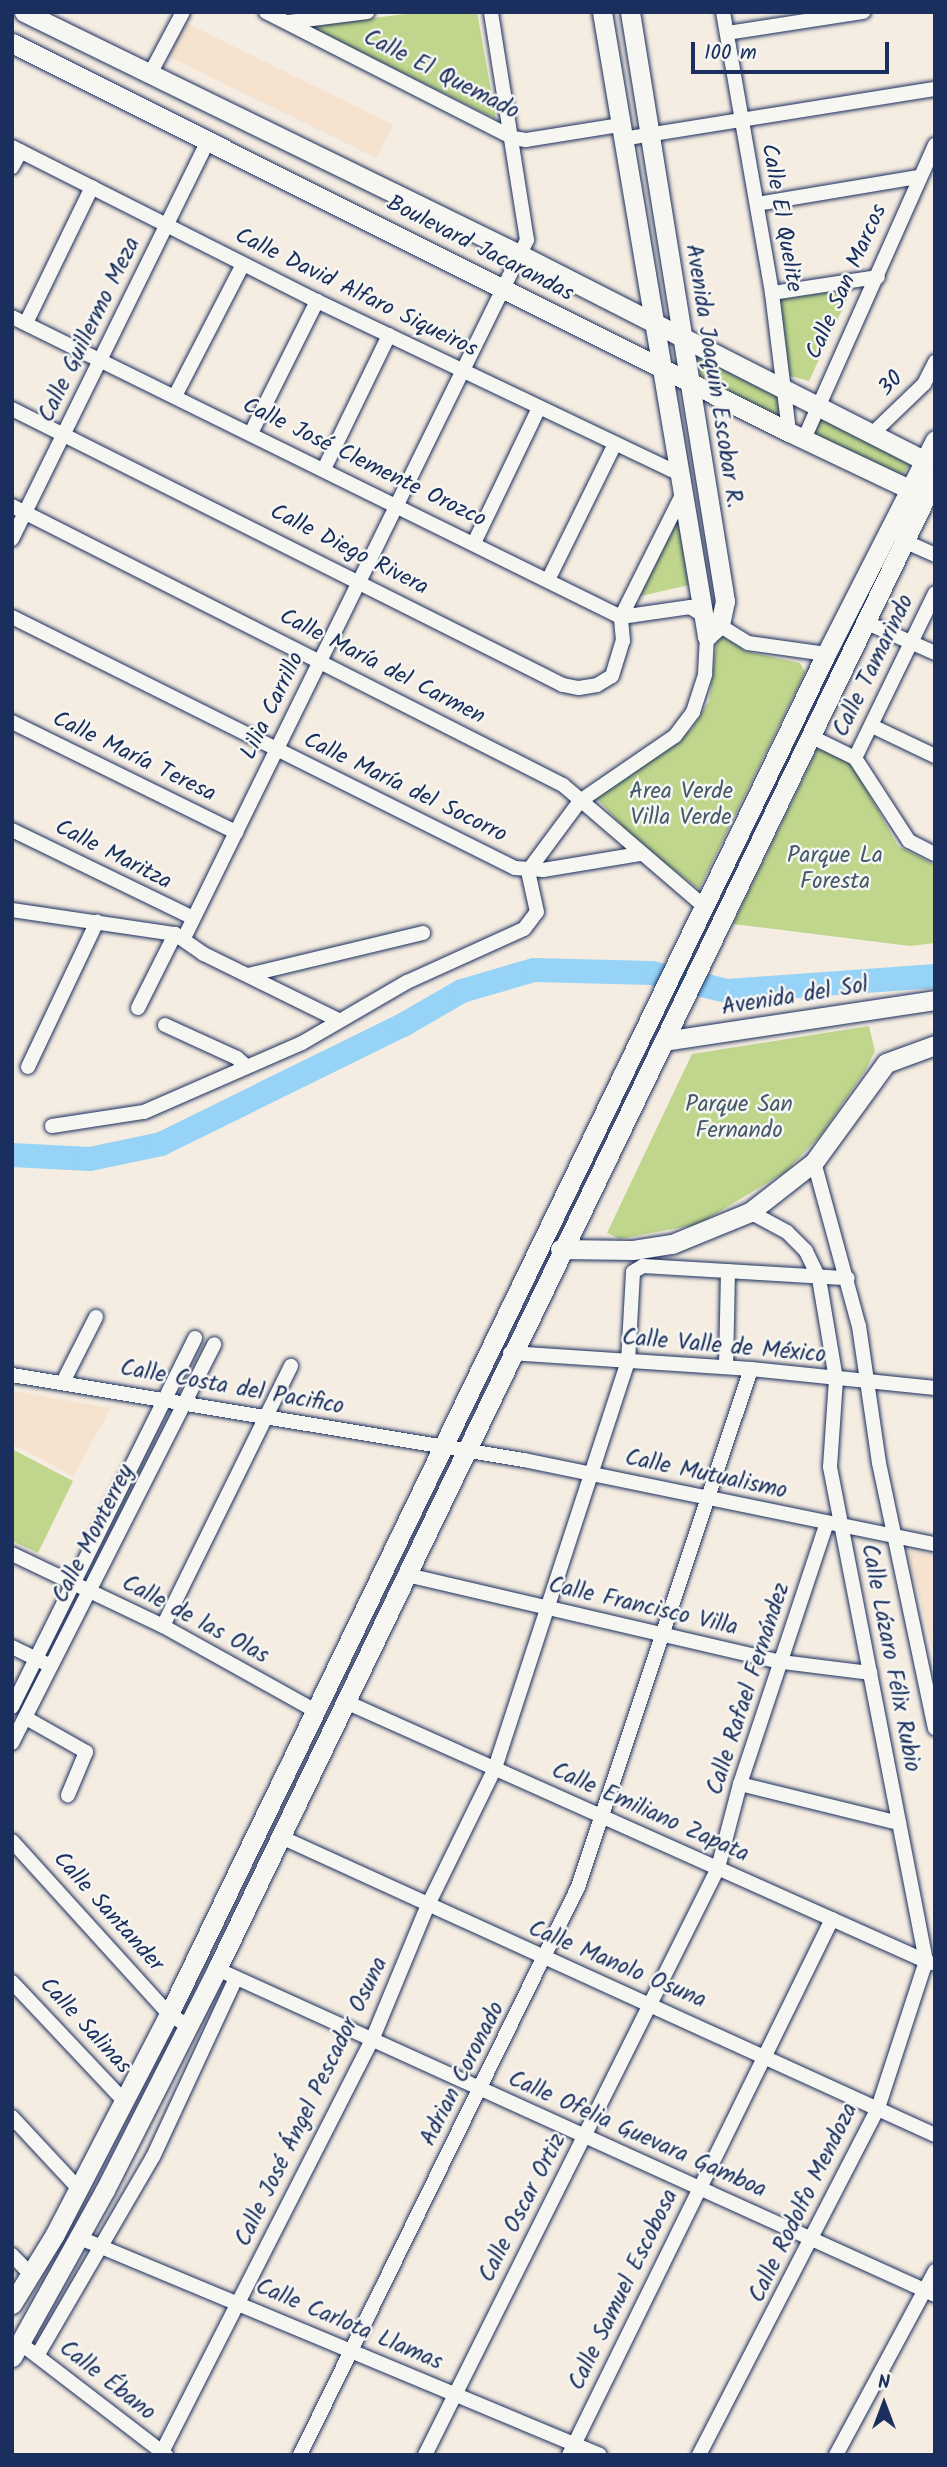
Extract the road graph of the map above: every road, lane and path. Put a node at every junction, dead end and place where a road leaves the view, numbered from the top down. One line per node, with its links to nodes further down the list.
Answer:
1 (24, 12): 13 (main road, Boulevard Jacarandas)
2 (183, 12): 13 (street)
3 (266, 12): 10 (street, Calle El Quemado)
4 (366, 12): 10 (street, Calle El Quemado)
5 (491, 12): 18 (street, Lilia Carrillo)
6 (602, 12): 16 (main road, Avenida Joaquín Escobar R.)
7 (630, 12): 17 (main road, Avenida Joaquín Escobar R.)
8 (723, 12): 11 (street, Calle El Quelite)
9 (863, 12): 11 (street)
10 (289, 22): 18 (street, Calle El Quemado)
11 (727, 33): 15 (street, Calle El Quelite)
12 (12, 43): 19 (main road, Boulevard Jacarandas)
13 (150, 74): 27 (main road, Boulevard Jacarandas)
14 (935, 89): 15 (street)
15 (741, 119): 17 (street); 25 (street, Calle El Quelite)
16 (621, 132): 17 (street); 18 (street, Calle El Quemado); 35 (main road, Avenida Joaquín Escobar R.)
17 (648, 135): 37 (main road, Avenida Joaquín Escobar R.)
18 (513, 138): 27 (street, Lilia Carrillo)
19 (208, 141): 26 (street, Calle Guillermo Meza); 30 (main road, Boulevard Jacarandas)
20 (935, 145): 23 (street, Calle San Marcos)
21 (16, 148): 22 (street); 24 (street, Calle David Alfaro Siqueiros)
22 (12, 167)
23 (918, 177): 25 (street); 29 (street, Calle San Marcos)
24 (92, 187): 26 (street, Calle David Alfaro Siqueiros); 34 (street)
25 (757, 204): 31 (street, Calle El Quelite)
26 (167, 225): 28 (street, Calle David Alfaro Siqueiros); 38 (street, Calle Guillermo Meza)
27 (521, 255): 30 (street, Lilia Carrillo); 35 (main road, Boulevard Jacarandas)
28 (243, 264): 32 (street, Calle David Alfaro Siqueiros); 44 (street)
29 (878, 277): 31 (street); 45 (street, Calle San Marcos)
30 (507, 289): 40 (main road, Boulevard Jacarandas); 41 (street, Lilia Carrillo)
31 (772, 293): 43 (street, Calle El Quelite)
32 (317, 300): 36 (street, Calle David Alfaro Siqueiros); 48 (street)
33 (12, 317): 34 (street, Calle José Clemente Orozco)
34 (26, 323): 38 (street, Calle José Clemente Orozco)
35 (656, 325): 37 (main road, Boulevard Jacarandas); 40 (main road, Avenida Joaquín Escobar R.)
36 (389, 335): 41 (street, Calle David Alfaro Siqueiros); 55 (street)
37 (684, 340): 42 (main road, Avenida Joaquín Escobar R.); 43 (main road, Boulevard Jacarandas)
38 (101, 360): 44 (street, Calle José Clemente Orozco); 50 (street, Calle Guillermo Meza)
39 (935, 362): 49 (street, 30)
40 (663, 368): 42 (main road, Boulevard Jacarandas); 56 (main road, Avenida Joaquín Escobar R.)
41 (465, 371): 46 (street, Calle David Alfaro Siqueiros); 58 (street, Lilia Carrillo)
42 (691, 382): 51 (main road, Boulevard Jacarandas); 71 (main road, Avenida Joaquín Escobar R.)
43 (783, 387): 45 (main road, Boulevard Jacarandas); 51 (street, Calle El Quelite)
44 (175, 396): 48 (street, Calle José Clemente Orozco)
45 (816, 405): 49 (main road, Boulevard Jacarandas); 51 (street, Calle San Marcos)
46 (539, 408): 53 (street, Calle David Alfaro Siqueiros); 62 (street)
47 (12, 409): 50 (street, Calle Diego Rivera)
48 (251, 433): 55 (street, Calle José Clemente Orozco)
49 (872, 434): 54 (main road, Boulevard Jacarandas)
50 (64, 435): 59 (street, Calle Guillermo Meza); 64 (street, Calle Diego Rivera)
51 (797, 435): 57 (main road, Boulevard Jacarandas)
52 (935, 440): 54 (main road)
53 (615, 444): 56 (street, Calle David Alfaro Siqueiros); 65 (street)
54 (930, 463): 57 (main road)
55 (324, 469): 58 (street, Calle José Clemente Orozco)
56 (682, 484): 67 (main road, Avenida Joaquín Escobar R.); 69 (street)
57 (924, 487): 61 (main road); 74 (main road)
58 (397, 506): 62 (street, Calle José Clemente Orozco); 64 (street, Lilia Carrillo)
59 (19, 510): 60 (street, Calle Guillermo Meza); 75 (street, Calle María del Carmen)
60 (12, 539)
61 (904, 541): 63 (street); 70 (main road)
62 (474, 543): 65 (street, Calle José Clemente Orozco)
63 (935, 555)
64 (360, 580): 69 (street, Calle Diego Rivera); 75 (street, Lilia Carrillo)
65 (548, 580): 69 (street, Calle José Clemente Orozco)
66 (935, 593): 72 (street, Calle Tamarindo)
67 (702, 611): 69 (street); 71 (main road, Avenida Joaquín Escobar R.)
68 (12, 617): 79 (street, Calle María del Socorro)
69 (621, 617)
70 (865, 622): 72 (street); 78 (main road)
71 (714, 630): 74 (street); 82 (street)
72 (912, 642): 73 (street); 77 (street, Calle Tamarindo)
73 (935, 653)
74 (826, 654): 88 (main road)
75 (321, 661): 79 (street, Lilia Carrillo); 82 (street, Calle María del Carmen)
76 (12, 722): 84 (street, Calle María Teresa)
77 (872, 726): 80 (street); 81 (street, Calle Tamarindo)
78 (810, 736): 81 (street); 100 (main road)
79 (278, 750): 84 (street, Lilia Carrillo); 87 (street, Calle María del Socorro)
80 (935, 756)
81 (855, 758): 86 (street)
82 (580, 801): 85 (street, Calle María del Carmen); 87 (street)
83 (12, 830): 90 (street, Calle Maritza)
84 (236, 832): 90 (street, Lilia Carrillo)
85 (639, 854): 87 (street); 88 (street, Calle María del Carmen)
86 (935, 854)
87 (528, 871): 97 (street)
88 (706, 908): 99 (main road)
89 (13, 911): 91 (street)
90 (193, 918): 93 (street, Lilia Carrillo)
91 (97, 922): 93 (street); 103 (street)
92 (423, 933): 94 (street)
93 (179, 936): 94 (street); 96 (street, Lilia Carrillo)
94 (248, 975): 97 (street)
95 (935, 1000): 100 (main road, Avenida del Sol)
96 (138, 1008)
97 (338, 1020): 102 (street)
98 (165, 1025): 102 (street)
99 (639, 1040): 100 (street); 127 (main road)
100 (664, 1041): 107 (main road)
101 (935, 1045): 105 (main road)
102 (246, 1066): 104 (street)
103 (28, 1067)
104 (52, 1126)
105 (814, 1162): 106 (main road); 110 (street)
106 (750, 1212): 107 (main road); 109 (street, Calle Lázaro Félix Rubio)
107 (561, 1249): 114 (main road)
108 (728, 1271): 109 (street); 115 (street, Calle José Ángel Pescador Osuna); 117 (street)
109 (819, 1278): 110 (street); 120 (street, Calle Lázaro Félix Rubio)
110 (848, 1278): 122 (street)
111 (96, 1317): 121 (street)
112 (195, 1338): 124 (street, Calle Monterrey)
113 (214, 1344): 125 (street, Calle Monterrey)
114 (510, 1353): 115 (street, Calle Valle de México); 128 (main road)
115 (628, 1362): 117 (street, Calle Valle de México); 129 (street, Calle José Ángel Pescador Osuna)
116 (291, 1366): 126 (street)
117 (726, 1367): 118 (street, Calle Valle de México)
118 (751, 1369): 120 (street, Calle Valle de México); 130 (street, Adrian Coronado)
119 (12, 1375): 121 (street, Calle Costa del Pacifico)
120 (836, 1380): 122 (street, Calle Valle de México); 132 (street, Calle Lázaro Félix Rubio)
121 (63, 1382): 124 (street, Calle Costa del Pacifico)
122 (868, 1384): 123 (street, Calle Valle de México); 133 (street)
123 (935, 1388)
124 (164, 1400): 125 (street, Calle Costa del Pacifico); 137 (street, Calle Monterrey)
125 (185, 1404): 126 (street, Calle Costa del Pacifico); 138 (street, Calle Monterrey)
126 (266, 1419): 127 (street, Calle Costa del Pacifico); 140 (street)
127 (445, 1447): 128 (street, Calle Costa del Pacifico); 149 (main road)
128 (467, 1451): 129 (street, Calle Mutualismo); 136 (main road)
129 (593, 1474): 130 (street, Calle Mutualismo); 139 (street, Calle José Ángel Pescador Osuna)
130 (707, 1498): 131 (street, Calle Mutualismo); 141 (street, Adrian Coronado)
131 (826, 1525): 132 (street, Calle Mutualismo); 144 (street, Calle Rafael Fernández)
132 (841, 1528): 133 (street, Calle Mutualismo); 146 (street, Calle Lázaro Félix Rubio)
133 (893, 1537): 134 (street, Calle Mutualismo); 151 (street)
134 (935, 1545)
135 (12, 1554): 137 (street, Calle de las Olas)
136 (407, 1575): 139 (street, Calle Francisco Villa); 147 (main road)
137 (75, 1582): 138 (street, Calle de las Olas); 143 (street, Calle Monterrey)
138 (92, 1591): 140 (street, Calle de las Olas); 145 (street, Calle Monterrey)
139 (550, 1609): 141 (street, Calle Francisco Villa); 153 (street, Calle José Ángel Pescador Osuna)
140 (163, 1626): 149 (street, Calle de las Olas)
141 (664, 1634): 144 (street, Calle Francisco Villa); 156 (street, Adrian Coronado)
142 (12, 1647): 143 (street)
143 (36, 1658): 145 (street); 148 (street, Calle Monterrey)
144 (782, 1662): 146 (street, Calle Francisco Villa); 154 (street, Calle Rafael Fernández)
145 (52, 1667): 150 (street, Calle Monterrey)
146 (870, 1673): 157 (street, Calle Lázaro Félix Rubio)
147 (346, 1702): 153 (street, Calle Emiliano Zapata); 158 (main road)
148 (12, 1707)
149 (316, 1711): 169 (main road)
150 (26, 1718): 152 (street, Calle Monterrey); 155 (street)
151 (935, 1728)
152 (12, 1743)
153 (495, 1768): 156 (street, Calle Emiliano Zapata); 161 (street, Calle José Ángel Pescador Osuna)
154 (740, 1784): 157 (street); 160 (street, Calle Rafael Fernández)
155 (68, 1795)
156 (605, 1817): 160 (street, Calle Emiliano Zapata); 163 (street, Adrian Coronado)
157 (899, 1823): 164 (street, Calle Lázaro Félix Rubio)
158 (281, 1838): 161 (street, Calle Manolo Osuna); 165 (main road)
159 (12, 1841): 169 (street, Calle Santander)
160 (718, 1868): 162 (street, Calle Emiliano Zapata); 168 (street, Calle Oscar Ortiz)
161 (427, 1907): 163 (street, Calle Manolo Osuna); 171 (street, Calle José Ángel Pescador Osuna)
162 (832, 1919): 164 (street, Calle Emiliano Zapata); 172 (street, Calle Samuel Escobosa)
163 (547, 1959): 168 (street, Calle Manolo Osuna); 173 (street, Adrian Coronado)
164 (930, 1963): 175 (street, Calle Rodolfo Mendoza)
165 (217, 1969): 166 (street, Calle Ofelia Guevara Gamboa); 170 (main road)
166 (236, 1978): 171 (street, Calle Ofelia Guevara Gamboa); 183 (street)
167 (12, 1982): 174 (street, Calle Salinas)
168 (650, 2004): 172 (street, Calle Manolo Osuna); 178 (street, Calle Oscar Ortiz)
169 (169, 2014): 170 (street, Calle Santander); 174 (main road)
170 (188, 2026): 181 (main road)
171 (373, 2040): 173 (street, Calle Ofelia Guevara Gamboa); 189 (street, Calle José Ángel Pescador Osuna)
172 (765, 2054): 175 (street, Calle Manolo Osuna); 180 (street, Calle Samuel Escobosa)
173 (482, 2090): 178 (street, Calle Ofelia Guevara Gamboa); 191 (street, Adrian Coronado)
174 (124, 2101): 179 (main road)
175 (877, 2108): 177 (street, Calle Manolo Osuna); 182 (street, Calle Rodolfo Mendoza)
176 (12, 2117): 179 (street)
177 (935, 2135)
178 (584, 2136): 180 (street, Calle Ofelia Guevara Gamboa); 193 (street, Calle Oscar Ortiz)
179 (78, 2188): 186 (main road)
180 (699, 2188): 182 (street, Calle Ofelia Guevara Gamboa); 194 (street, Calle Samuel Escobosa)
181 (80, 2238): 183 (street, Calle Carlota Llamas); 190 (main road)
182 (813, 2240): 187 (street, Calle Ofelia Guevara Gamboa); 199 (street, Calle Rodolfo Mendoza)
183 (100, 2246): 189 (street, Calle Carlota Llamas); 192 (street)
184 (12, 2255): 186 (street)
185 (935, 2271): 187 (street)
186 (31, 2275): 188 (main road)
187 (929, 2293): 200 (street)
188 (12, 2304)
189 (240, 2304): 191 (street, Calle Carlota Llamas); 195 (street, Calle José Ángel Pescador Osuna)
190 (16, 2350): 192 (street, Calle Ébano)
191 (352, 2351): 193 (street, Calle Carlota Llamas); 196 (street, Adrian Coronado)
192 (37, 2356): 195 (street, Calle Ébano)
193 (455, 2394): 194 (street, Calle Carlota Llamas); 197 (street, Calle Oscar Ortiz)
194 (571, 2449): 198 (street, Calle Carlota Llamas)
195 (164, 2453)
196 (300, 2455)
197 (425, 2455)
198 (600, 2455)
199 (699, 2455)
200 (836, 2455)

